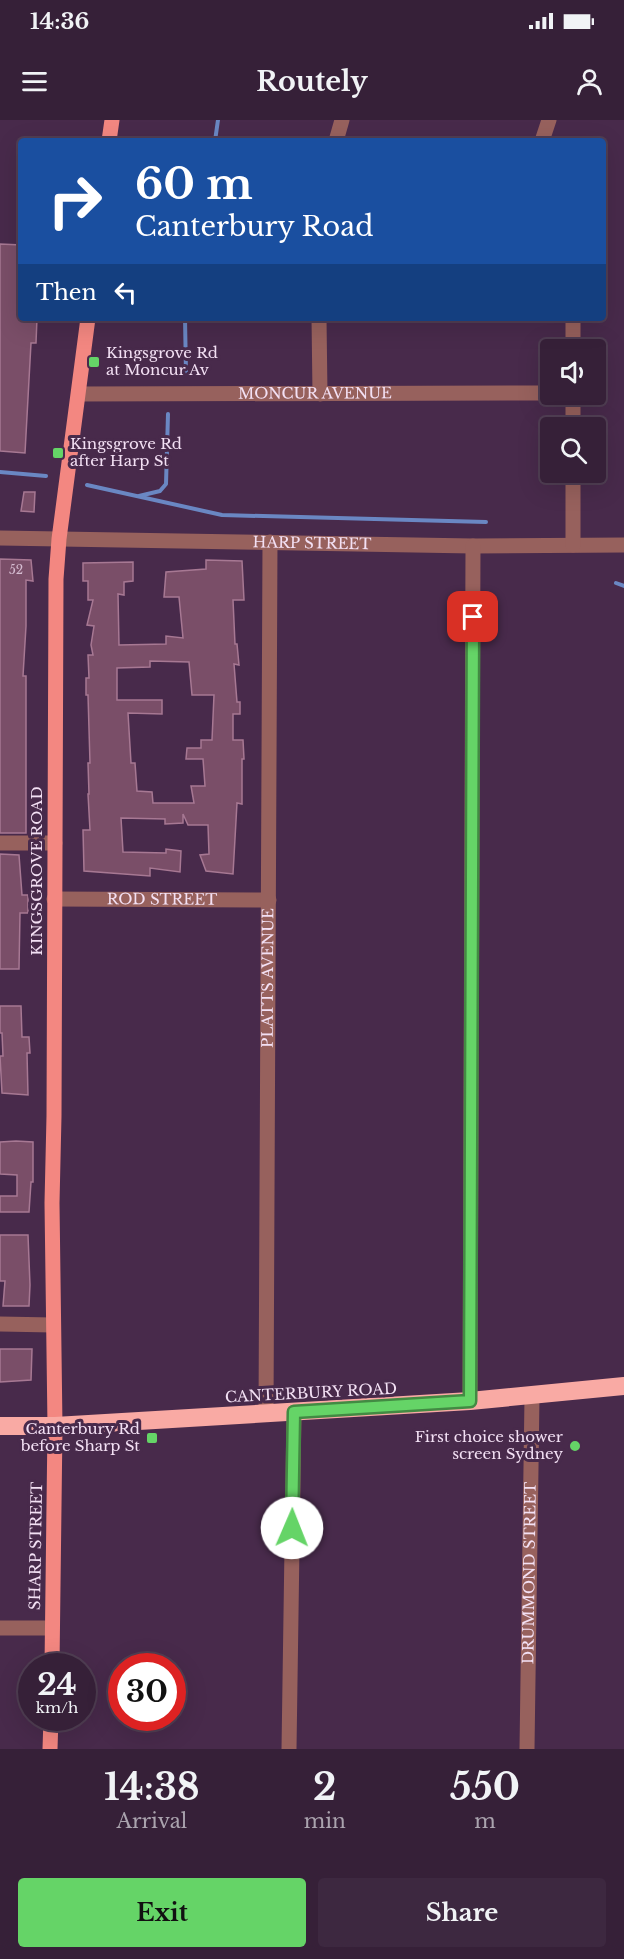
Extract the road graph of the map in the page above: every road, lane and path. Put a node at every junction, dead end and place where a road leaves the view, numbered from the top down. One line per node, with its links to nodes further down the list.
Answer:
1 (112, 120): 4 (main road)
2 (342, 120): 5 (street)
3 (549, 120): 6 (street)
4 (110, 138)
5 (337, 138)
6 (543, 138)
7 (88, 321): 12 (main road, KINGSGROVE ROAD)
8 (319, 321): 13 (street)
9 (573, 321): 10 (street)
10 (573, 339)
11 (540, 393): 13 (street, MONCUR AVENUE)
12 (79, 394): 13 (street, MONCUR AVENUE); 16 (main road, KINGSGROVE ROAD)
13 (320, 394)
14 (573, 483): 18 (street)
15 (0, 538): 16 (street, HARP STREET)
16 (59, 539): 17 (street, HARP STREET); 22 (main road, KINGSGROVE ROAD)
17 (270, 542): 20 (street, HARP STREET); 24 (street, PLATTS AVENUE)
18 (573, 544): 19 (street, HARP STREET); 20 (street, HARP STREET)
19 (624, 545)
20 (473, 546): 29 (street)
21 (0, 843): 22 (street)
22 (55, 843): 23 (main road, KINGSGROVE ROAD)
23 (54, 899): 24 (street, ROD STREET); 26 (main road, KINGSGROVE ROAD)
24 (269, 900): 31 (street, PLATTS AVENUE)
25 (0, 1324): 26 (street)
26 (53, 1325): 33 (main road, KINGSGROVE ROAD)
27 (624, 1386): 28 (highway, CANTERBURY ROAD)
28 (532, 1397): 29 (highway, CANTERBURY ROAD); 40 (street, DRUMMOND STREET)
29 (470, 1401): 30 (highway, CANTERBURY ROAD)
30 (294, 1412): 31 (highway, CANTERBURY ROAD); 39 (street)
31 (266, 1413): 33 (highway, CANTERBURY ROAD)
32 (0, 1426): 33 (highway, CANTERBURY ROAD)
33 (56, 1426): 35 (main road, SHARP STREET)
34 (0, 1628): 35 (street)
35 (52, 1628): 36 (main road, SHARP STREET)
36 (52, 1653)
37 (51, 1731): 38 (main road)
38 (50, 1749)
39 (289, 1749)
40 (527, 1749)

